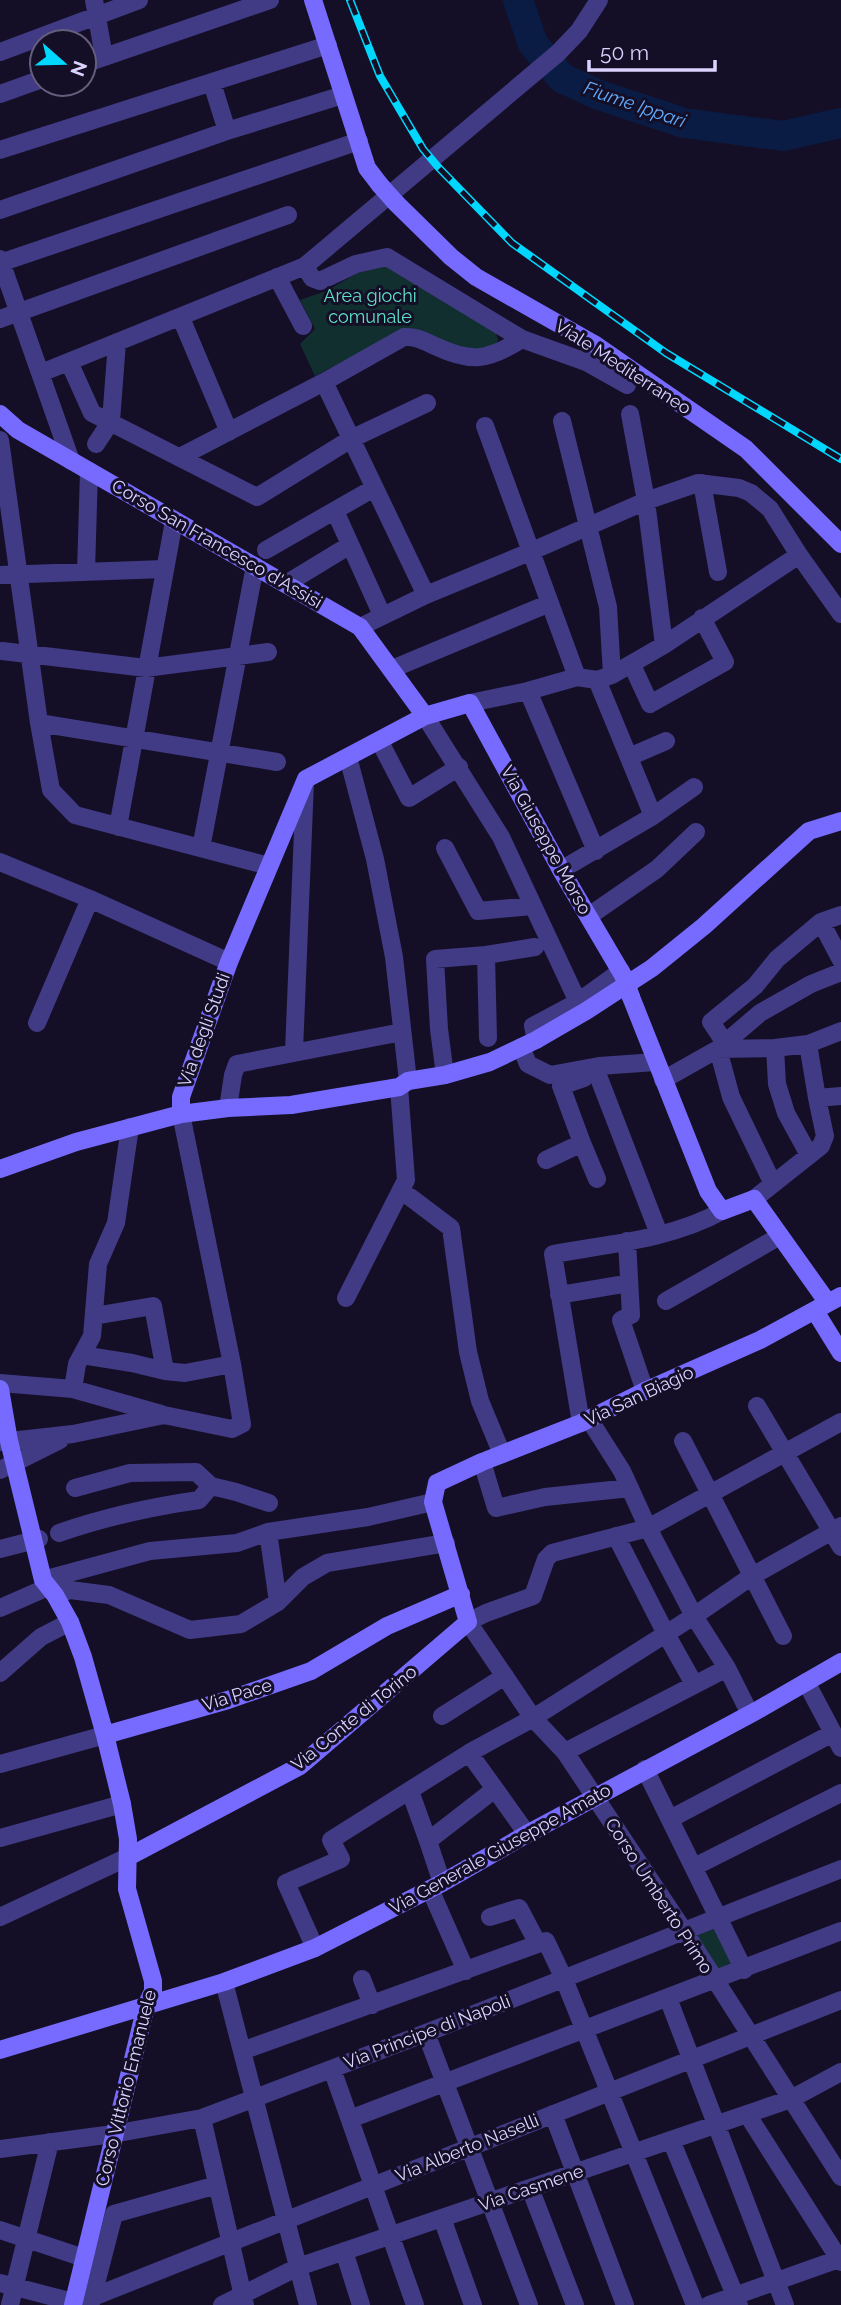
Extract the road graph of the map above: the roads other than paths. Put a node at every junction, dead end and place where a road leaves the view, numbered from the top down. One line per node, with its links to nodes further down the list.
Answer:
1 (139, 0): 5 (street)
2 (271, 0): 8 (street)
3 (313, 0): 6 (street)
4 (599, 0): 20 (street)
5 (96, 7): 7 (street); 8 (street)
6 (328, 45): 10 (street); 13 (street)
7 (0, 51)
8 (104, 57): 9 (street)
9 (98, 59)
10 (212, 83): 14 (street); 16 (street)
11 (28, 84): 12 (street)
12 (0, 94)
13 (343, 94): 14 (street); 15 (street)
14 (227, 131): 17 (street)
15 (359, 141): 19 (street); 28 (street, Viale Mediterraneo, bridge)
16 (0, 150)
17 (0, 210)
18 (289, 215): 22 (street)
19 (0, 262): 22 (street)
20 (305, 266): 21 (street); 26 (street)
21 (277, 277): 23 (street); 25 (street)
22 (19, 312): 24 (street); 31 (street)
23 (181, 318): 27 (street); 40 (street)
24 (0, 319)
25 (303, 327)
26 (522, 340): 30 (street); 32 (street)
27 (117, 342): 29 (street); 37 (street)
28 (594, 344): 30 (street); 53 (street, Viale Mediterraneo)
29 (69, 362): 31 (street); 37 (street)
30 (586, 362): 33 (street)
31 (41, 373): 45 (street)
32 (324, 382): 40 (street); 41 (street)
33 (628, 385)
34 (427, 402): 41 (street)
35 (0, 414): 45 (street, Corso San Francesco d'Assisi)
36 (630, 414): 49 (street)
37 (111, 421): 43 (street); 44 (street)
38 (562, 421): 52 (street)
39 (485, 426): 56 (street)
40 (229, 432): 44 (street)
41 (351, 439): 44 (street); 48 (street)
42 (0, 440): 62 (street)
43 (96, 444)
44 (180, 457)
45 (71, 461): 46 (street, Corso San Francesco d'Assisi)
46 (89, 471): 51 (street, Corso San Francesco d'Assisi); 60 (street)
47 (702, 483): 49 (street); 57 (street); 61 (street)
48 (374, 488): 50 (street); 64 (street)
49 (646, 501): 52 (street); 70 (street)
50 (335, 512): 54 (street); 55 (street)
51 (174, 521): 58 (street, Corso San Francesco d'Assisi); 59 (street)
52 (588, 527): 56 (street); 79 (street)
53 (841, 544)
54 (350, 545): 63 (street); 66 (street)
55 (266, 550)
56 (532, 551): 64 (street); 65 (street)
57 (799, 555): 67 (street); 68 (street)
58 (255, 566): 63 (street, Corso San Francesco d'Assisi); 74 (street)
59 (164, 569): 60 (street); 76 (street)
60 (86, 572): 62 (street)
61 (718, 572)
62 (9, 575): 73 (street)
63 (286, 584): 69 (street, Corso San Francesco d'Assisi)
64 (426, 595): 66 (street)
65 (550, 603): 77 (street); 78 (street)
66 (382, 614): 69 (street)
67 (841, 614)
68 (702, 618): 70 (street); 75 (street)
69 (360, 627): 77 (street, Corso San Francesco d'Assisi)
70 (664, 645): 75 (street)
71 (2, 651): 73 (street)
72 (268, 652): 74 (street)
73 (29, 654): 76 (street); 82 (street)
74 (236, 656): 76 (street); 87 (street)
75 (632, 665): 79 (street)
76 (146, 668): 84 (street)
77 (392, 669): 83 (street, Corso San Francesco d'Assisi)
78 (577, 677): 79 (street); 80 (street)
79 (605, 678): 89 (street)
80 (528, 691): 81 (street); 100 (street)
81 (470, 702): 83 (street); 103 (street, Via Giuseppe Morso)
82 (38, 723): 84 (street); 96 (street)
83 (429, 723): 86 (street); 91 (street)
84 (134, 740): 87 (street); 96 (street)
85 (666, 741): 89 (street)
86 (380, 742): 88 (street); 91 (street)
87 (219, 753): 90 (street); 98 (street)
88 (348, 757): 92 (street); 118 (street)
89 (629, 757): 94 (street)
90 (278, 762)
91 (459, 768): 105 (street)
92 (306, 779): 102 (street, Via degli Studi); 124 (street)
93 (694, 787): 94 (street)
94 (653, 816): 100 (street)
95 (841, 821): 120 (street)
96 (118, 827): 98 (street)
97 (696, 832): 107 (street)
98 (201, 848): 102 (street)
99 (445, 848): 105 (street)
100 (596, 851): 103 (street)
101 (0, 862): 104 (street)
102 (269, 866): 112 (street, Via degli Studi)
103 (561, 870): 107 (street, Via Giuseppe Morso)
104 (90, 899): 112 (street); 116 (street)
105 (532, 906): 115 (street)
106 (841, 915): 108 (street)
107 (589, 916): 114 (street, Via Giuseppe Morso)
108 (821, 922): 111 (street); 122 (street)
109 (535, 947): 110 (street)
110 (486, 955): 119 (street); 127 (street)
111 (841, 960)
112 (229, 962): 133 (street, Via degli Studi)
113 (841, 972): 122 (street)
114 (622, 974): 115 (street); 125 (street, Via Giuseppe Morso, bridge)
115 (578, 1002): 120 (street)
116 (37, 1023)
117 (841, 1031): 121 (street)
118 (402, 1032): 124 (street); 129 (street)
119 (488, 1038)
120 (528, 1044): 126 (street); 127 (street)
121 (808, 1044): 123 (street); 131 (street)
122 (722, 1046): 123 (street); 128 (street); 139 (street)
123 (775, 1048): 136 (street)
124 (295, 1051): 132 (street)
125 (656, 1062): 126 (street); 128 (street)
126 (598, 1070): 135 (street); 144 (street)
127 (445, 1075): 129 (street)
128 (663, 1080): 143 (street)
129 (404, 1084): 132 (street); 141 (street)
130 (841, 1096): 131 (street)
131 (817, 1098): 136 (street)
132 (228, 1108): 133 (street)
133 (181, 1114): 134 (street); 155 (street, Via degli Studi)
134 (130, 1127): 138 (street); 152 (street)
135 (582, 1143): 137 (street); 140 (street)
136 (811, 1149): 139 (street)
137 (546, 1160)
138 (0, 1169)
139 (771, 1178): 142 (street)
140 (597, 1179)
141 (408, 1188): 149 (street); 169 (street)
142 (754, 1199): 143 (street); 145 (street)
143 (719, 1206): 144 (street)
144 (659, 1234): 146 (street)
145 (775, 1238): 150 (street); 151 (street)
146 (627, 1241): 148 (street); 151 (street)
147 (618, 1285): 148 (street)
148 (559, 1295): 163 (street)
149 (346, 1298)
150 (828, 1303): 153 (street); 160 (street, Via San Biagio)
151 (631, 1315): 160 (street)
152 (94, 1316): 154 (street); 156 (street)
153 (841, 1353)
154 (82, 1354): 156 (street); 159 (street)
155 (233, 1370): 156 (street); 162 (street, Via degli Studi)
156 (165, 1371)
157 (0, 1383): 159 (street)
158 (0, 1389): 167 (street, Corso Vittorio Emanuele)
159 (73, 1389): 162 (street)
160 (645, 1391): 163 (street, Via San Biagio)
161 (757, 1406): 168 (street)
162 (164, 1415): 165 (street)
163 (585, 1421): 169 (street, Via San Biagio); 174 (street)
164 (841, 1422): 168 (street, Via Conte di Torino)
165 (73, 1434): 167 (street); 171 (street)
166 (683, 1441): 175 (street)
167 (5, 1442): 171 (street, Corso Vittorio Emanuele)
168 (784, 1453): 175 (street, Via Conte di Torino); 179 (street)
169 (502, 1454): 170 (street, Via San Biagio)
170 (482, 1462): 174 (street); 176 (street, Via San Biagio)
171 (7, 1466): 183 (street, Corso Vittorio Emanuele)
172 (211, 1486): 173 (street); 177 (street); 181 (street)
173 (75, 1488)
174 (630, 1488): 178 (street)
175 (709, 1494): 178 (street, Via Conte di Torino); 188 (street)
176 (434, 1495): 180 (street); 184 (street)
177 (269, 1503)
178 (648, 1528): 182 (street, Via Conte di Torino); 193 (street)
179 (836, 1528): 185 (street); 188 (street)
180 (268, 1532): 187 (street); 191 (street)
181 (59, 1533)
182 (616, 1536): 195 (street, Via Conte di Torino); 197 (street)
183 (36, 1540): 186 (street); 189 (street, Corso Vittorio Emanuele)
184 (446, 1543): 190 (street); 191 (street)
185 (841, 1547)
186 (0, 1549)
187 (70, 1572): 189 (street); 189 (street)
188 (752, 1576): 193 (street); 196 (street)
189 (54, 1588): 191 (street); 192 (street); 194 (street, Corso Vittorio Emanuele)
190 (461, 1594): 195 (street); 207 (street, Via Pace)
191 (278, 1602)
192 (0, 1608)
193 (698, 1614): 197 (street); 199 (street)
194 (69, 1622): 200 (street); 207 (street, Corso Vittorio Emanuele)
195 (468, 1622): 201 (street, Corso Umberto Primo); 222 (street, Via Conte di Torino)
196 (783, 1636)
197 (661, 1637): 203 (street); 206 (street)
198 (841, 1662): 202 (street, Via Generale Giuseppe Amato)
199 (727, 1668): 203 (street); 204 (street)
200 (0, 1673)
201 (505, 1676): 205 (street); 206 (street, Corso Umberto Primo)
202 (806, 1682): 204 (street, Via Generale Giuseppe Amato); 208 (street)
203 (694, 1684): 209 (street)
204 (750, 1714): 212 (street, Via Generale Giuseppe Amato)
205 (442, 1716)
206 (533, 1718): 209 (street, Corso Umberto Primo); 210 (street)
207 (105, 1735): 211 (street, Via Pace); 217 (street, Corso Vittorio Emanuele)
208 (837, 1741): 218 (street)
209 (565, 1752): 216 (street, Corso Umberto Primo)
210 (469, 1753): 213 (street); 214 (street)
211 (0, 1764)
212 (645, 1769): 216 (street, Via Generale Giuseppe Amato); 218 (street)
213 (495, 1789): 219 (street); 221 (street)
214 (410, 1791): 221 (street); 232 (street)
215 (841, 1793): 223 (street)
216 (595, 1797): 219 (street, Via Generale Giuseppe Amato); 229 (street, Corso Umberto Primo)
217 (122, 1804): 220 (street); 222 (street, Corso Vittorio Emanuele)
218 (670, 1819): 223 (street)
219 (527, 1834): 225 (street, Via Generale Giuseppe Amato)
220 (0, 1838)
221 (428, 1841): 225 (street)
222 (128, 1857): 226 (street, Via Conte di Torino); 242 (street, Corso Vittorio Emanuele)
223 (694, 1867): 228 (street)
224 (841, 1869): 228 (street, Via Principe di Napoli)
225 (436, 1886): 232 (street, Via Generale Giuseppe Amato); 234 (street)
226 (0, 1917)
227 (490, 1917): 231 (street)
228 (719, 1918): 229 (street, Via Principe di Napoli); 233 (street)
229 (684, 1931): 236 (street, Via Principe di Napoli); 237 (street, Corso Umberto Primo)
230 (841, 1931): 233 (street)
231 (538, 1944): 234 (street); 236 (street)
232 (315, 1948): 238 (street, Via Generale Giuseppe Amato)
233 (744, 1970): 237 (street)
234 (466, 1971): 241 (street)
235 (362, 1979): 241 (street)
236 (564, 1979): 243 (street); 244 (street, Via Principe di Napoli)
237 (715, 1980): 239 (street); 245 (street, Corso Umberto Primo)
238 (224, 1982): 242 (street, Via Generale Giuseppe Amato); 247 (street)
239 (668, 1997): 243 (street); 248 (street)
240 (841, 2000): 245 (street, Via Alberto Naselli)
241 (372, 2005): 247 (street)
242 (146, 2006): 246 (street, Via Generale Giuseppe Amato); 260 (street, Corso Vittorio Emanuele)
243 (584, 2030): 251 (street); 252 (street)
244 (426, 2033): 249 (street, Via Principe di Napoli); 251 (street)
245 (750, 2036): 248 (street, Via Alberto Naselli); 254 (street, Corso Umberto Primo)
246 (0, 2050)
247 (242, 2051): 253 (street)
248 (692, 2059): 252 (street, Via Alberto Naselli); 259 (street)
249 (332, 2069): 253 (street, Via Principe di Napoli); 258 (street)
250 (839, 2077): 254 (street, Via Casmene)
251 (445, 2083): 258 (street); 263 (street)
252 (609, 2092): 255 (street, Via Alberto Naselli); 265 (street)
253 (254, 2099): 257 (street, Via Principe di Napoli); 273 (street)
254 (791, 2099): 256 (street, Via Casmene); 267 (street, Corso Umberto Primo)
255 (553, 2114): 263 (street, Via Alberto Naselli); 266 (street)
256 (747, 2114): 259 (street, Via Casmene); 280 (street)
257 (202, 2118): 260 (street, Via Principe di Napoli); 268 (street)
258 (350, 2119): 269 (street)
259 (717, 2125): 261 (street, Via Casmene); 282 (street)
260 (113, 2134): 262 (street, Via Principe di Napoli); 279 (street, Corso Vittorio Emanuele)
261 (671, 2140): 265 (street, Via Casmene); 285 (street)
262 (50, 2142): 264 (street, Via Principe di Napoli); 276 (street)
263 (469, 2147): 269 (street, Via Alberto Naselli); 271 (street)
264 (0, 2149)
265 (634, 2153): 266 (street, Via Casmene); 296 (street)
266 (575, 2173): 270 (street, Via Casmene); 295 (street)
267 (841, 2177)
268 (218, 2185): 277 (street); 286 (street)
269 (373, 2186): 273 (street, Via Alberto Naselli); 275 (street)
270 (530, 2188): 271 (street, Via Casmene); 294 (street)
271 (490, 2202): 272 (street, Via Casmene); 293 (street)
272 (442, 2218): 275 (street, Via Casmene); 292 (street)
273 (286, 2220): 277 (street, Via Alberto Naselli); 281 (street)
274 (0, 2230): 276 (street)
275 (391, 2236): 278 (street, Via Casmene); 291 (street)
276 (26, 2239): 279 (street); 283 (street)
277 (230, 2242): 284 (street); 286 (street, Via Alberto Naselli)
278 (344, 2251): 281 (street, Via Casmene); 290 (street)
279 (84, 2258): 286 (street, Corso Vittorio Emanuele)
280 (840, 2261): 282 (street)
281 (298, 2267): 284 (street, Via Casmene); 289 (street)
282 (776, 2281): 285 (street); 298 (street)
283 (7, 2285): 286 (street); 287 (street)
284 (243, 2300): 288 (street, Via Casmene)
285 (737, 2300): 297 (street)
286 (83, 2302)
287 (10, 2305)
288 (222, 2305)
289 (308, 2305)
290 (361, 2305)
291 (415, 2305)
292 (473, 2305)
293 (529, 2305)
294 (575, 2305)
295 (625, 2305)
296 (695, 2305)
297 (709, 2305)
298 (785, 2305)

